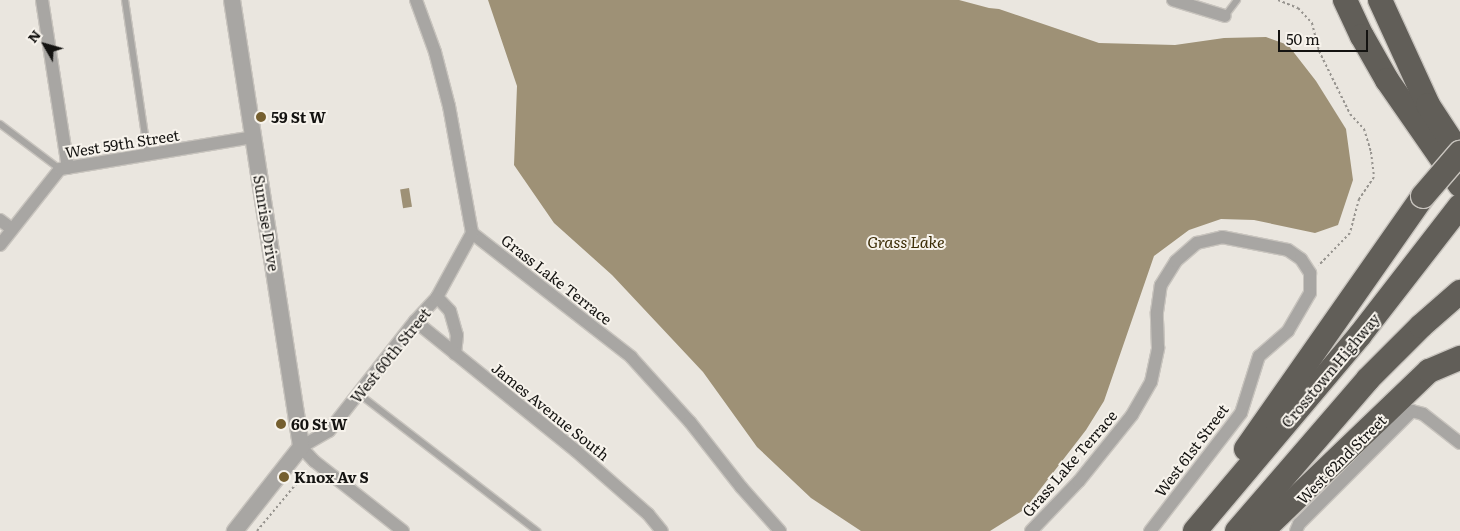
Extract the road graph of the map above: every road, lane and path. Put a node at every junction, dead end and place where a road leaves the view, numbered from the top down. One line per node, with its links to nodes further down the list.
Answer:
1 (42, 0): 17 (street)
2 (126, 0): 16 (lane)
3 (232, 0): 14 (street, Sunrise Drive)
4 (416, 0): 22 (street)
5 (1173, 0): 11 (street)
6 (1237, 0): 11 (lane)
7 (1278, 0): 24 (path)
8 (1345, 0): 18 (highway)
9 (1380, 0): 12 (highway)
10 (1400, 0): 12 (highway)
11 (1225, 16)
12 (1399, 44): 15 (highway)
13 (0, 124): 17 (lane)
14 (254, 137): 16 (street, West 59th Street); 32 (street, Sunrise Drive)
15 (1460, 154): 42 (highway, bridge)
16 (148, 155): 17 (street, West 59th Street)
17 (64, 168): 21 (street, West 59th Street)
18 (1460, 184)
19 (1453, 215): 43 (highway, Crosstown Highway)
20 (0, 220): 21 (street)
21 (12, 229): 23 (street, West 59th Street)
22 (472, 233): 26 (street, West 60th Street); 39 (street, Grass Lake Terrace)
23 (0, 245)
24 (1310, 273): 40 (street, Grass Lake Terrace); 41 (street, West 61st Street)
25 (1460, 292): 44 (highway)
26 (437, 297): 27 (street, West 60th Street); 28 (street)
27 (416, 321): 28 (street, James Avenue South); 30 (street, West 60th Street)
28 (455, 354): 38 (street, James Avenue South)
29 (1460, 358): 45 (highway)
30 (359, 394): 32 (street, West 60th Street); 37 (lane)
31 (1460, 443): 46 (street, West 62nd Street)
32 (301, 447): 34 (street, West 60th Street); 36 (street)
33 (302, 470): 35 (path)
34 (241, 527)
35 (257, 531)
36 (403, 531)
37 (537, 531)
38 (662, 531)
39 (780, 531)
40 (1031, 531)
41 (1150, 531)
42 (1190, 531)
43 (1195, 531)
44 (1237, 531)
45 (1262, 531)
46 (1296, 531)

